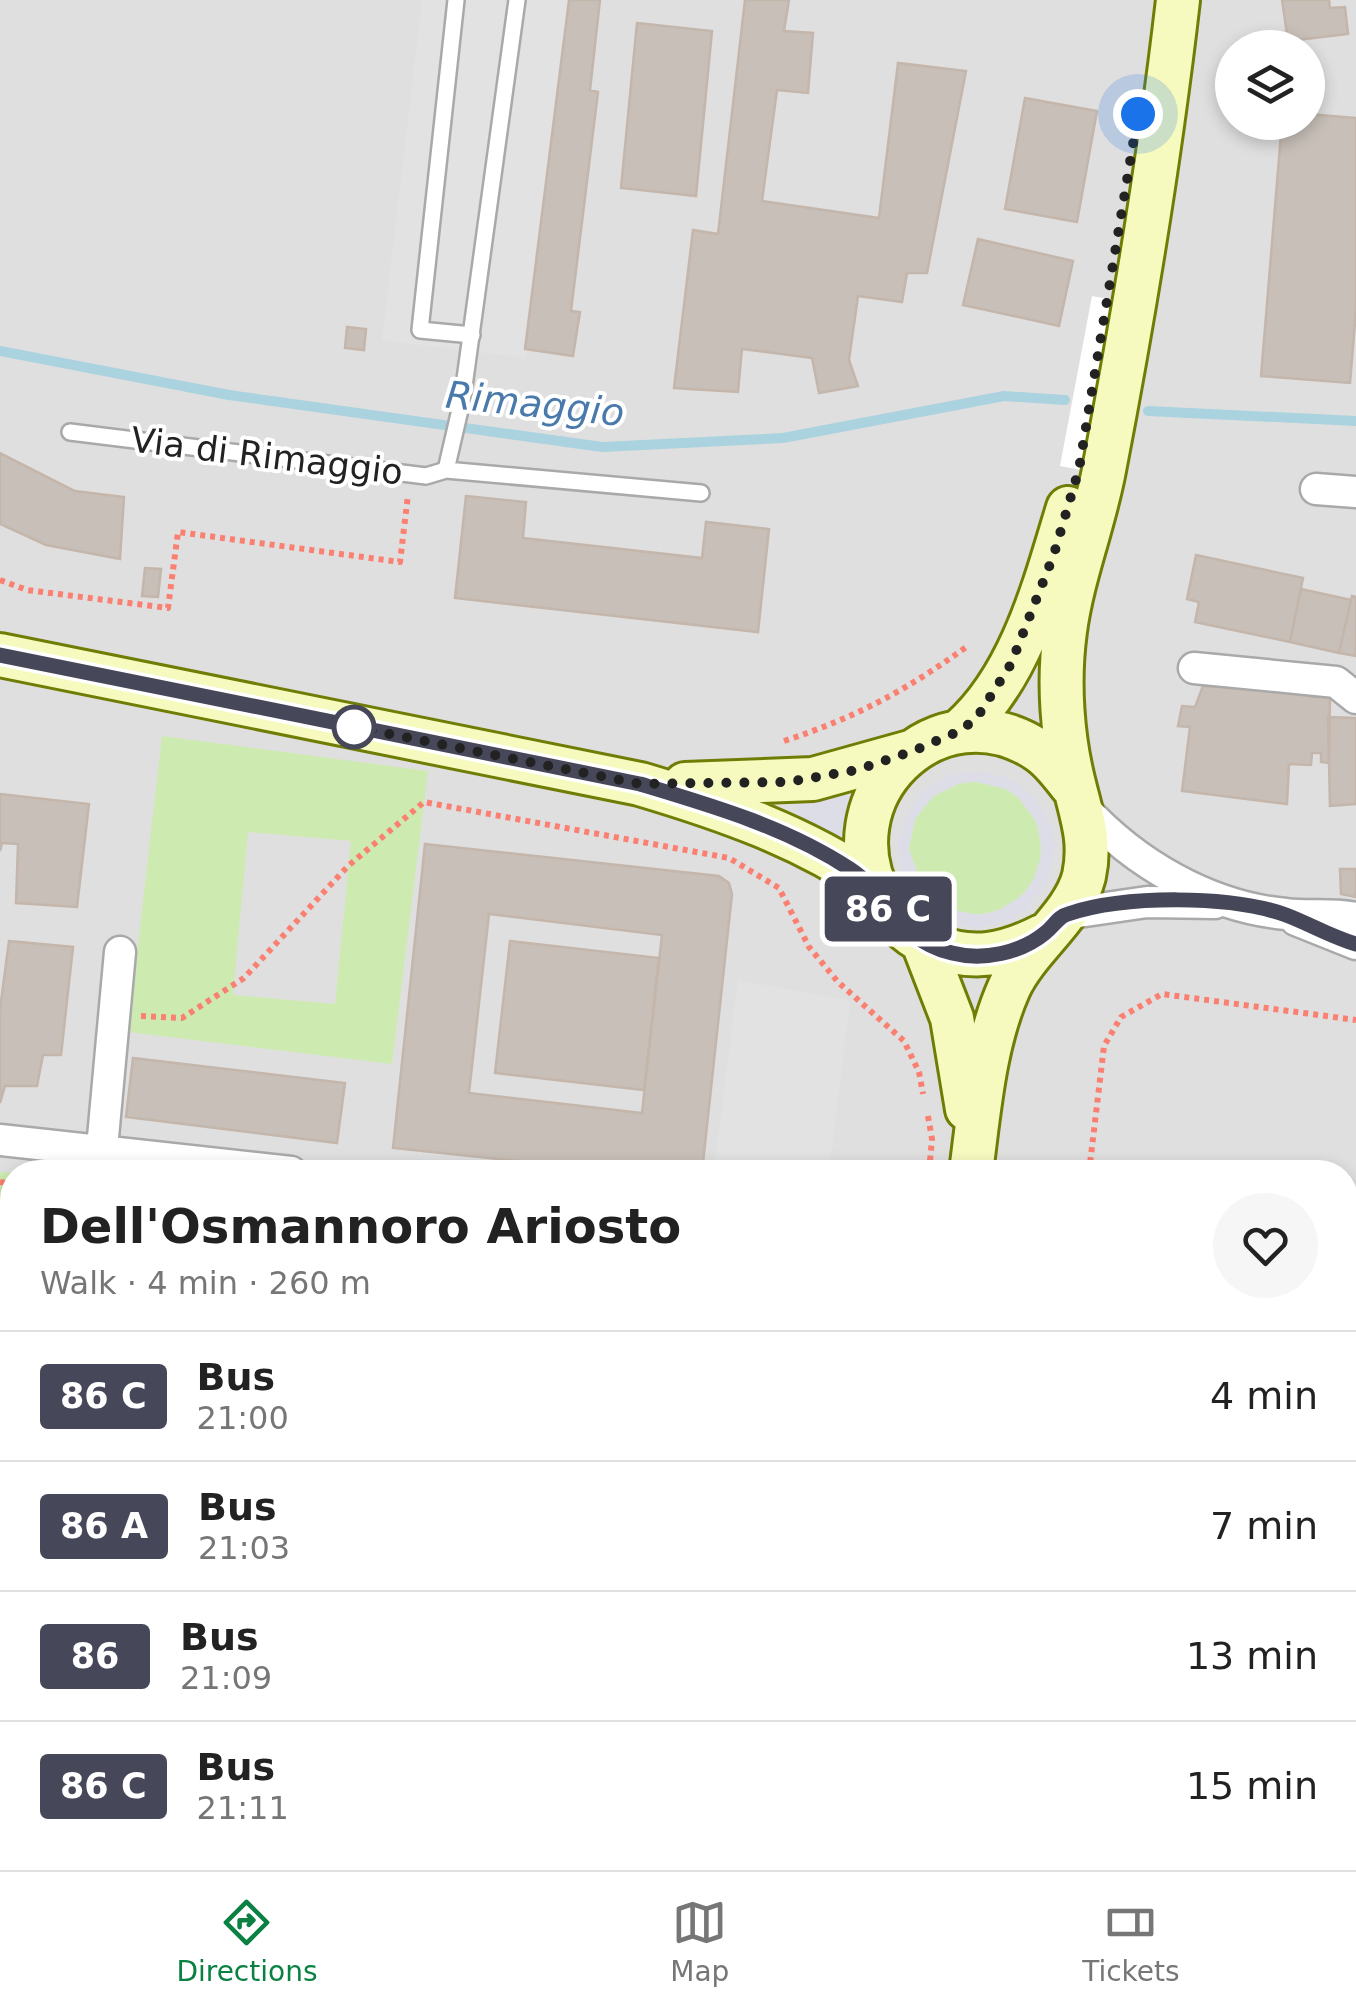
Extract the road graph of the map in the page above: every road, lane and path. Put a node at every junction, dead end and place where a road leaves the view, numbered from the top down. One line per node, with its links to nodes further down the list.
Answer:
1 (456, 0): 6 (lane)
2 (517, 0): 6 (lane, Via di Rimaggio)
3 (1154, 0): 5 (street)
4 (1178, 0): 5 (street)
5 (1121, 302): 9 (street)
6 (472, 335): 8 (lane, Via di Rimaggio)
7 (70, 432): 10 (lane, Via di Rimaggio)
8 (446, 470): 10 (lane, Via di Rimaggio); 13 (lane)
9 (1091, 472): 19 (street); 23 (street)
10 (410, 474): 14 (path)
11 (1316, 489): 12 (street)
12 (1356, 492)
13 (701, 493)
14 (0, 580)
15 (969, 645): 20 (path)
16 (0, 655): 22 (street)
17 (1194, 668): 18 (street)
18 (1356, 698)
19 (962, 730): 21 (street); 23 (street)
20 (782, 742)
21 (913, 751): 22 (street); 24 (street)
22 (640, 784): 24 (street)
23 (1079, 798): 25 (street); 28 (street)
24 (875, 886): 29 (street)
25 (1234, 903): 26 (street); 28 (street)
26 (1284, 914): 27 (street); 30 (street)
27 (1356, 918)
28 (1054, 925): 29 (street); 39 (street)
29 (924, 943): 38 (street)
30 (1356, 944)
31 (120, 952): 32 (street)
32 (115, 1015): 36 (street); 37 (path)
33 (1356, 1020): 40 (path)
34 (0, 1140): 35 (street)
35 (92, 1160)
36 (101, 1160)
37 (930, 1160)
38 (970, 1160)
39 (973, 1160)
40 (1090, 1160)
41 (616, 1870): 42 (path)
42 (662, 1870)

